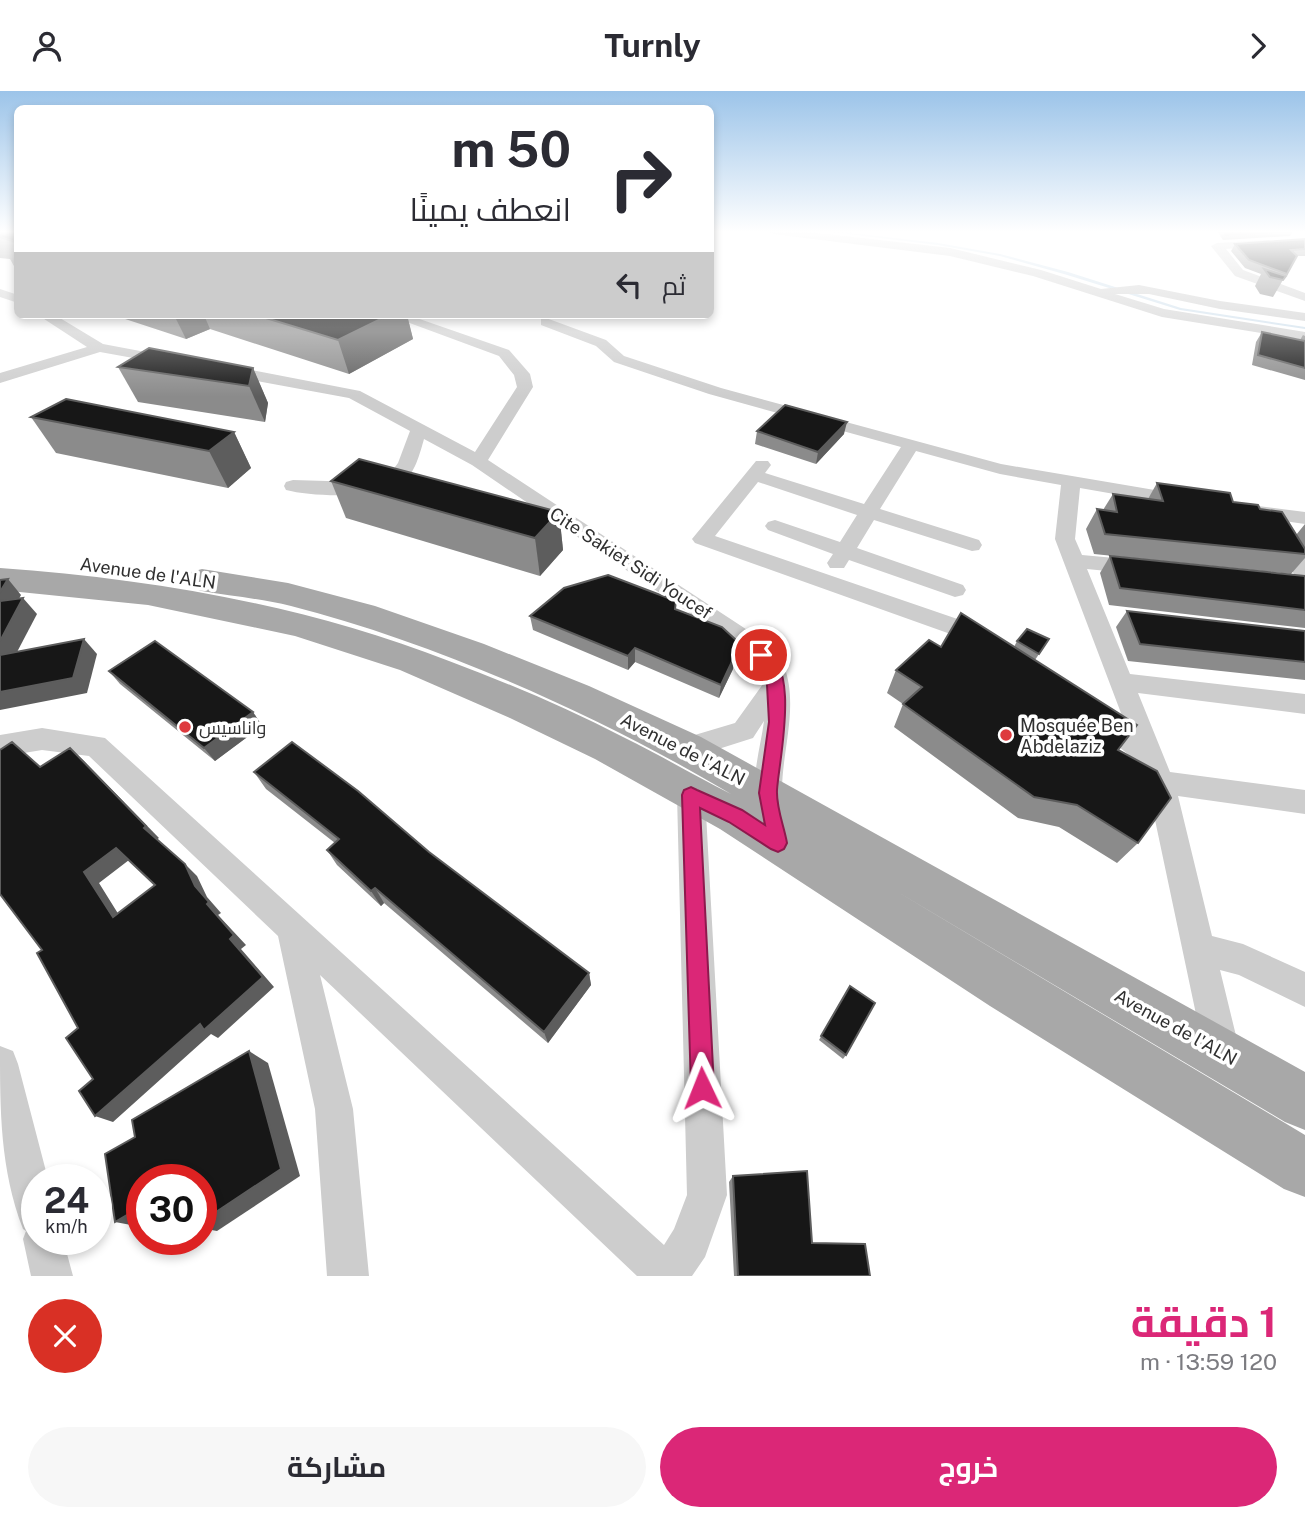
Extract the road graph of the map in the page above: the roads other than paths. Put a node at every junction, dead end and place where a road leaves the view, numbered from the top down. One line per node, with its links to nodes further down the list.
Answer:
1 (1078, 286): 3 (street)
2 (1274, 286): 4 (street)
3 (1102, 294): 5 (street); 9 (street)
4 (1305, 297)
5 (1305, 317)
6 (52, 319): 10 (street)
7 (407, 319): 16 (street)
8 (546, 322): 15 (street)
9 (1305, 336)
10 (100, 348): 11 (street); 13 (street)
11 (183, 363)
12 (209, 367): 14 (street, Cite Sakiet Sidi Youcef)
13 (0, 377)
14 (419, 429): 16 (street, Cite Sakiet Sidi Youcef); 18 (street)
15 (911, 445): 17 (street); 21 (street)
16 (478, 461): 36 (street, Cite Sakiet Sidi Youcef)
17 (1072, 483): 19 (street); 28 (street)
18 (293, 486)
19 (1202, 503)
20 (1228, 507): 22 (street)
21 (868, 513): 25 (street); 26 (street); 32 (street)
22 (1267, 513): 23 (street); 31 (street)
23 (1305, 518)
24 (775, 526): 26 (street)
25 (972, 545)
26 (845, 551): 32 (street); 33 (street)
27 (0, 556): 40 (main road, Avenue de l'ALN)
28 (1074, 561): 29 (street); 35 (street)
29 (1156, 569)
30 (0, 579): 43 (main road)
31 (1300, 581)
32 (826, 582): 34 (street)
33 (955, 590)
34 (998, 651)
35 (1121, 682): 37 (street); 41 (street)
36 (775, 685): 40 (street); 42 (street)
37 (1305, 704)
38 (1086, 709): 41 (street)
39 (0, 746): 46 (street)
40 (687, 748): 42 (main road, Avenue de l'ALN)
41 (1157, 773): 44 (street); 47 (street)
42 (768, 793): 45 (street); 49 (main road, Avenue de l'ALN)
43 (691, 795): 45 (main road); 57 (street)
44 (1305, 802)
45 (778, 843): 53 (main road)
46 (292, 926): 56 (street); 57 (street)
47 (1199, 949): 48 (street); 49 (street)
48 (1305, 990)
49 (1222, 1052): 51 (main road, Avenue de l'ALN)
50 (0, 1064): 52 (street)
51 (1305, 1102)
52 (25, 1164)
53 (1305, 1168)
54 (46, 1255): 55 (street)
55 (51, 1276)
56 (348, 1276)
57 (667, 1276)

